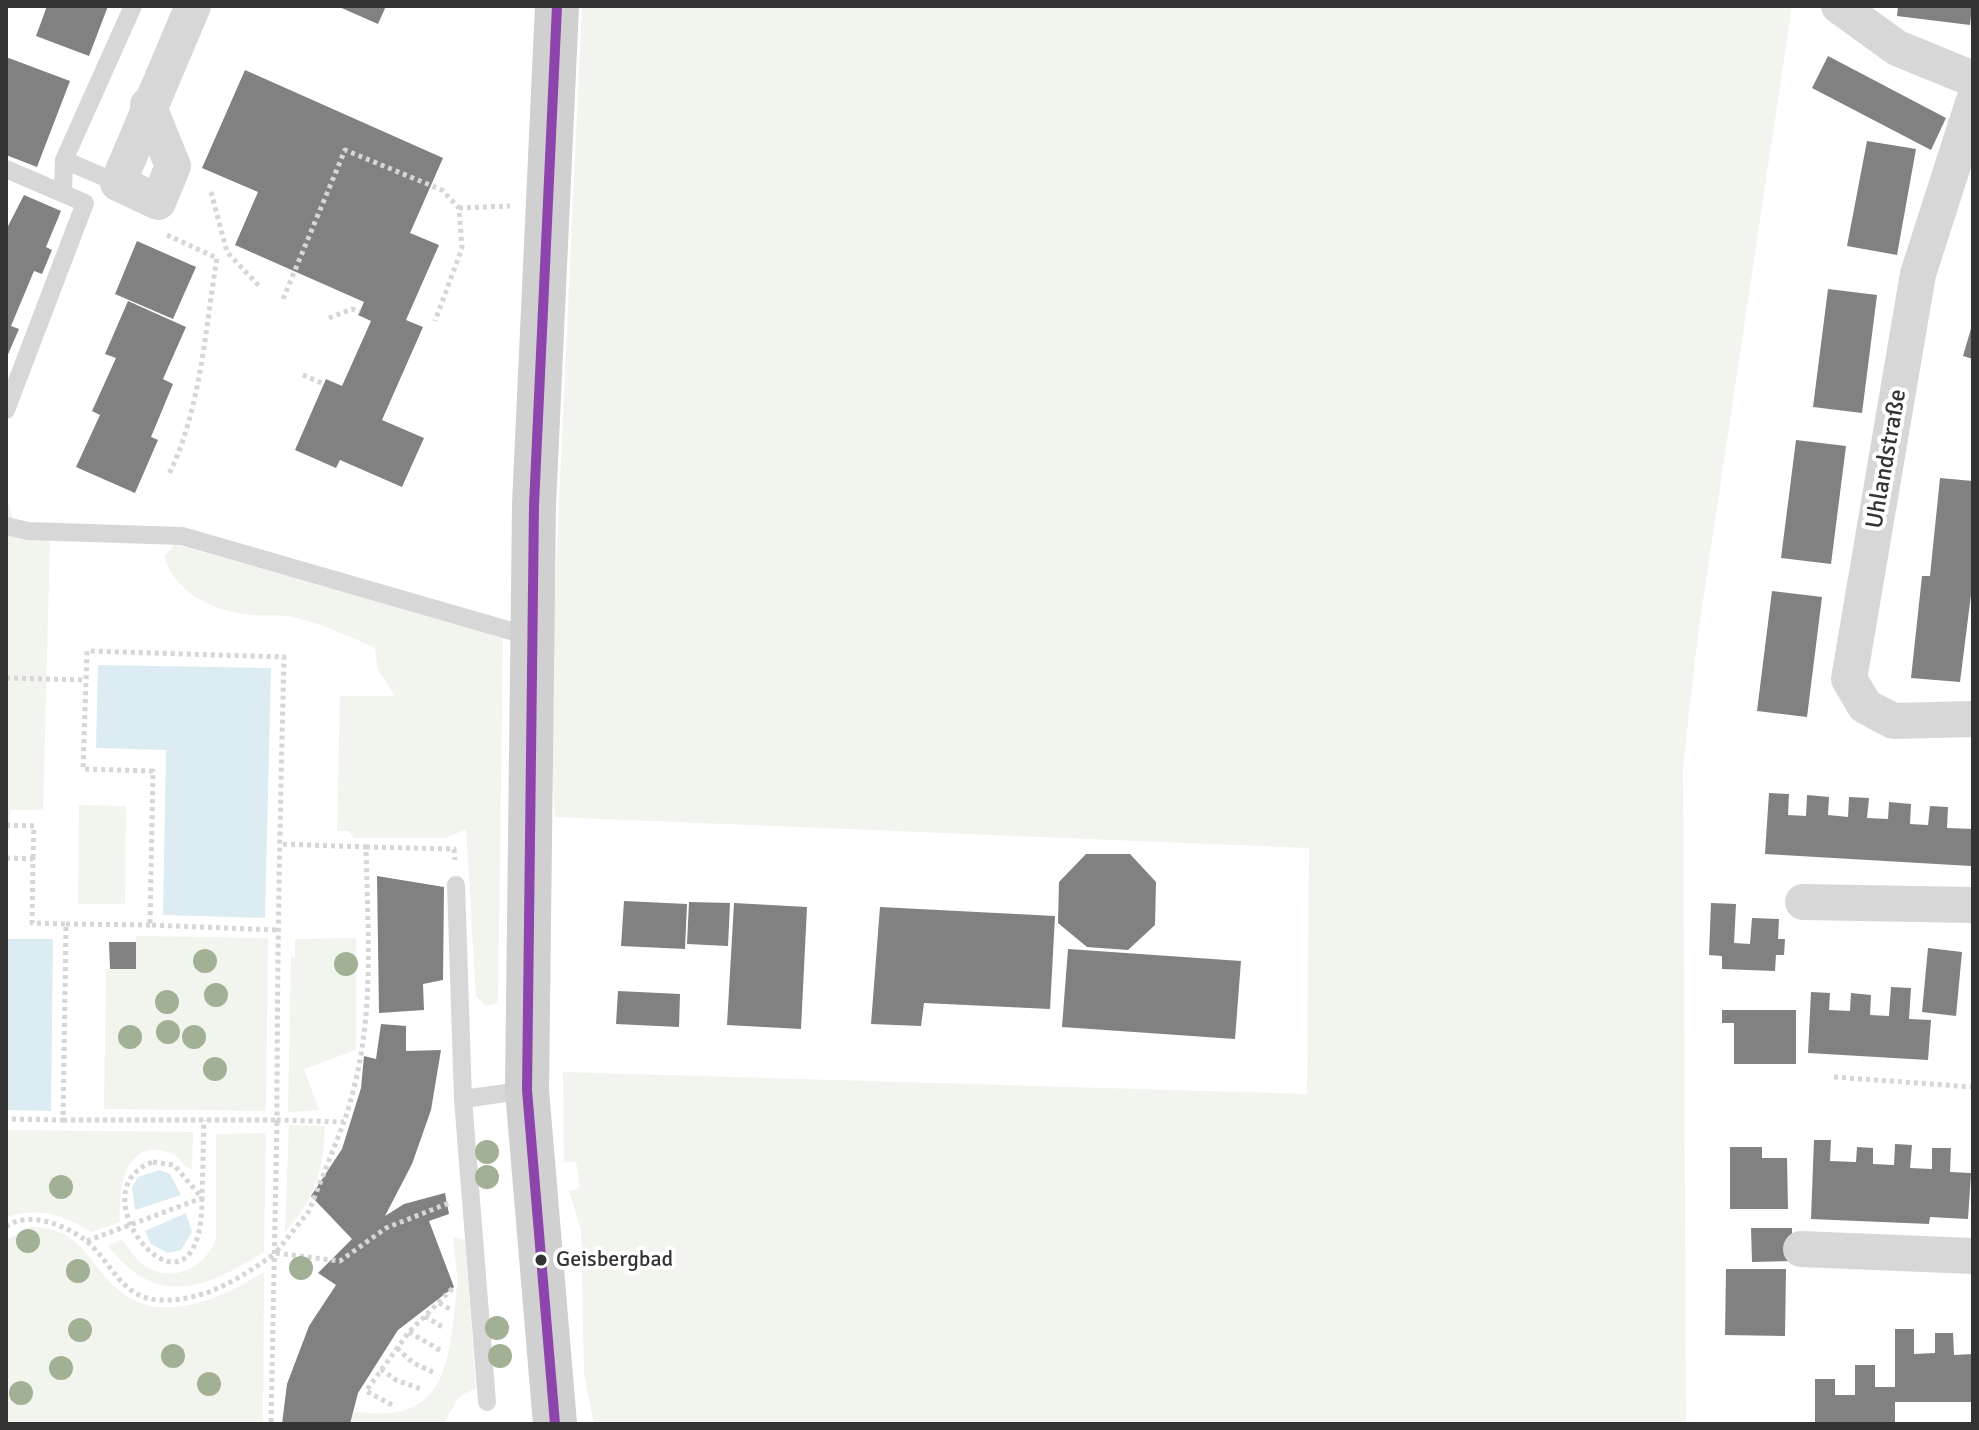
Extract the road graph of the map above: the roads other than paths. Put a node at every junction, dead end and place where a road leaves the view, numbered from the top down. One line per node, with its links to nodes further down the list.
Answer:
1 (133, 6): 7 (lane)
2 (193, 6): 9 (street)
3 (557, 6): 13 (street)
4 (1839, 6): 5 (street)
5 (1973, 79)
6 (1973, 103): 14 (street, Uhlandstraße)
7 (64, 160): 9 (lane); 10 (lane)
8 (6, 169): 10 (lane)
9 (118, 183)
10 (63, 192): 11 (lane)
11 (6, 410)
12 (6, 526): 13 (lane)
13 (532, 637): 18 (street)
14 (1973, 719)
15 (456, 885): 19 (lane)
16 (1803, 902): 17 (street)
17 (1973, 905)
18 (527, 1090): 19 (lane); 23 (street)
19 (463, 1099): 22 (lane)
20 (1801, 1249): 21 (street)
21 (1973, 1256)
22 (487, 1402)
23 (555, 1424)

